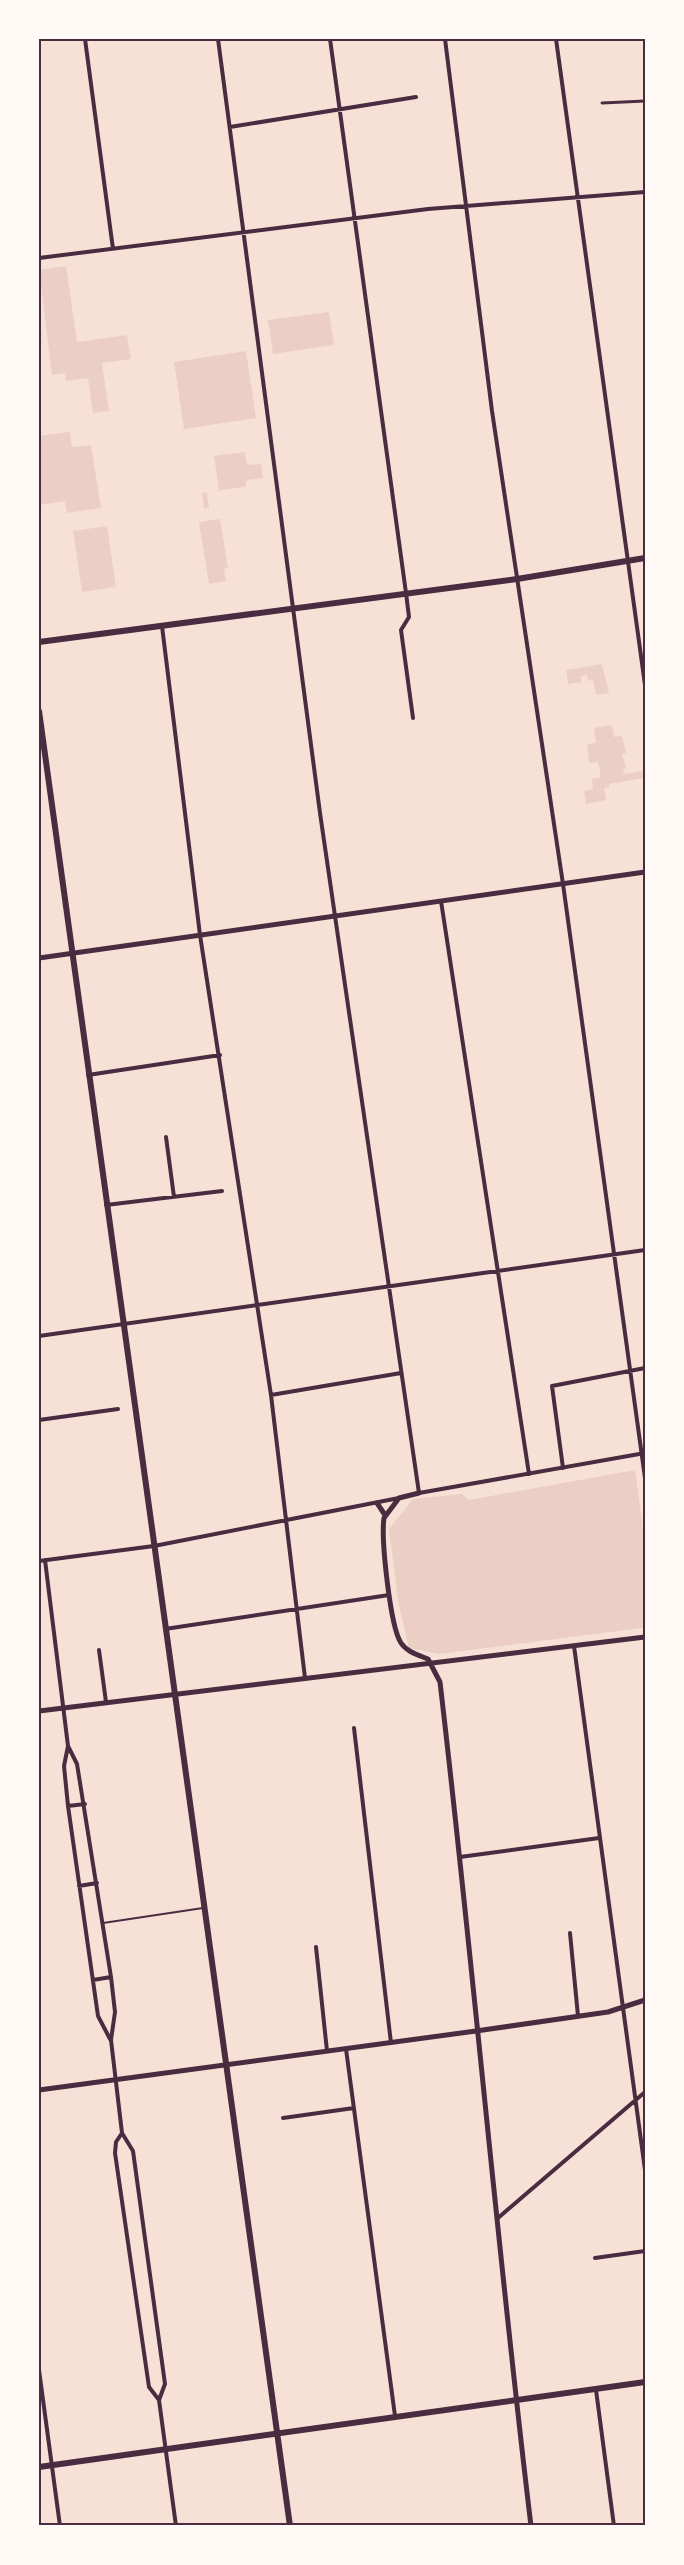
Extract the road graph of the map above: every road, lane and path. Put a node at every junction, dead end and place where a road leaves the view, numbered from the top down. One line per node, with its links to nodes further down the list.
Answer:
1 (85, 39): 16 (street)
2 (218, 39): 10 (street)
3 (330, 39): 9 (street)
4 (445, 39): 13 (street)
5 (556, 39): 12 (street)
6 (416, 97): 9 (street)
7 (645, 101): 8 (street)
8 (602, 104)
9 (340, 111): 10 (street); 14 (street)
10 (230, 127): 15 (street)
11 (645, 192): 12 (street)
12 (579, 197): 13 (street); 19 (street)
13 (468, 205): 14 (street); 20 (street)
14 (356, 218): 15 (street); 21 (street)
15 (244, 232): 16 (street); 22 (street)
16 (113, 249): 17 (street)
17 (39, 258)
18 (645, 558): 19 (main road)
19 (628, 561): 20 (main road); 25 (street)
20 (517, 579): 21 (main road); 29 (street)
21 (406, 593): 22 (main road); 27 (street)
22 (295, 608): 23 (main road); 31 (street)
23 (162, 626): 24 (main road); 32 (street)
24 (39, 642)
25 (645, 685)
26 (39, 711): 33 (main road)
27 (413, 718)
28 (645, 872): 29 (street)
29 (562, 884): 30 (street); 42 (street)
30 (441, 901): 31 (street); 43 (street)
31 (335, 916): 32 (street); 44 (street)
32 (200, 935): 33 (street); 35 (street)
33 (71, 953): 34 (street); 36 (main road)
34 (39, 958)
35 (220, 1055): 36 (street); 45 (street)
36 (88, 1075): 40 (main road)
37 (166, 1137): 39 (street)
38 (222, 1191): 39 (street)
39 (174, 1197): 40 (street)
40 (106, 1204): 46 (main road)
41 (645, 1250): 42 (street)
42 (612, 1255): 43 (street); 49 (street)
43 (498, 1271): 44 (street); 56 (street)
44 (389, 1286): 45 (street); 50 (street)
45 (259, 1306): 46 (street); 51 (street)
46 (123, 1324): 47 (street); 63 (main road)
47 (39, 1336)
48 (645, 1368): 49 (street)
49 (630, 1371): 54 (street); 55 (street)
50 (401, 1373): 51 (street); 58 (street)
51 (271, 1395): 62 (street)
52 (118, 1409): 53 (street)
53 (39, 1420)
54 (643, 1454): 55 (street); 57 (street)
55 (563, 1468): 56 (street)
56 (529, 1474): 58 (street)
57 (645, 1478)
58 (419, 1493): 59 (street)
59 (399, 1498): 60 (street); 61 (street)
60 (377, 1503): 61 (street); 62 (street)
61 (385, 1515): 66 (street)
62 (285, 1521): 63 (street); 67 (street)
63 (153, 1546): 64 (street); 68 (main road)
64 (45, 1560): 65 (street); 76 (street)
65 (39, 1561)
66 (390, 1594): 67 (street); 72 (street)
67 (297, 1609): 68 (street); 73 (street)
68 (164, 1629): 74 (main road)
69 (645, 1637): 70 (street)
70 (573, 1645): 72 (street); 82 (street)
71 (99, 1650): 75 (street)
72 (433, 1665): 73 (street); 83 (street)
73 (305, 1678): 74 (street)
74 (174, 1693): 75 (street); 86 (main road)
75 (105, 1702): 76 (street)
76 (64, 1708): 77 (street); 79 (street)
77 (39, 1711)
78 (354, 1728): 97 (street)
79 (68, 1746): 80 (street); 81 (street)
80 (85, 1804): 81 (street); 84 (street)
81 (68, 1806): 85 (street)
82 (599, 1838): 83 (street); 93 (street)
83 (460, 1857): 95 (street)
84 (97, 1883): 85 (street); 87 (street)
85 (80, 1886): 91 (street)
86 (203, 1908): 87 (lane); 100 (main road)
87 (103, 1923): 90 (street)
88 (570, 1932): 94 (street)
89 (315, 1947): 99 (street)
90 (111, 1977): 91 (street); 96 (street)
91 (93, 1980): 96 (street)
92 (645, 2000): 93 (street)
93 (624, 2008): 94 (street); 104 (street)
94 (578, 2016): 95 (street)
95 (476, 2031): 97 (street); 109 (street)
96 (111, 2040): 101 (street)
97 (391, 2043): 98 (street)
98 (346, 2049): 99 (street); 105 (street)
99 (327, 2052): 100 (street)
100 (227, 2066): 101 (street); 118 (main road)
101 (116, 2080): 102 (street); 107 (street)
102 (39, 2090)
103 (645, 2092): 104 (street)
104 (636, 2100): 108 (street); 109 (street)
105 (354, 2108): 106 (street); 117 (street)
106 (283, 2118)
107 (122, 2133): 115 (street); 115 (street)
108 (645, 2170)
109 (496, 2220): 116 (street)
110 (645, 2251): 111 (street)
111 (595, 2258)
112 (39, 2370): 120 (street)
113 (645, 2382): 114 (main road)
114 (596, 2389): 116 (main road); 126 (street)
115 (159, 2400): 119 (street)
116 (516, 2401): 117 (main road); 125 (street)
117 (395, 2416): 118 (main road)
118 (278, 2433): 119 (main road); 124 (main road)
119 (167, 2449): 120 (main road); 123 (street)
120 (51, 2466): 121 (main road); 122 (street)
121 (39, 2467)
122 (60, 2526)
123 (176, 2526)
124 (290, 2526)
125 (531, 2526)
126 (614, 2526)

